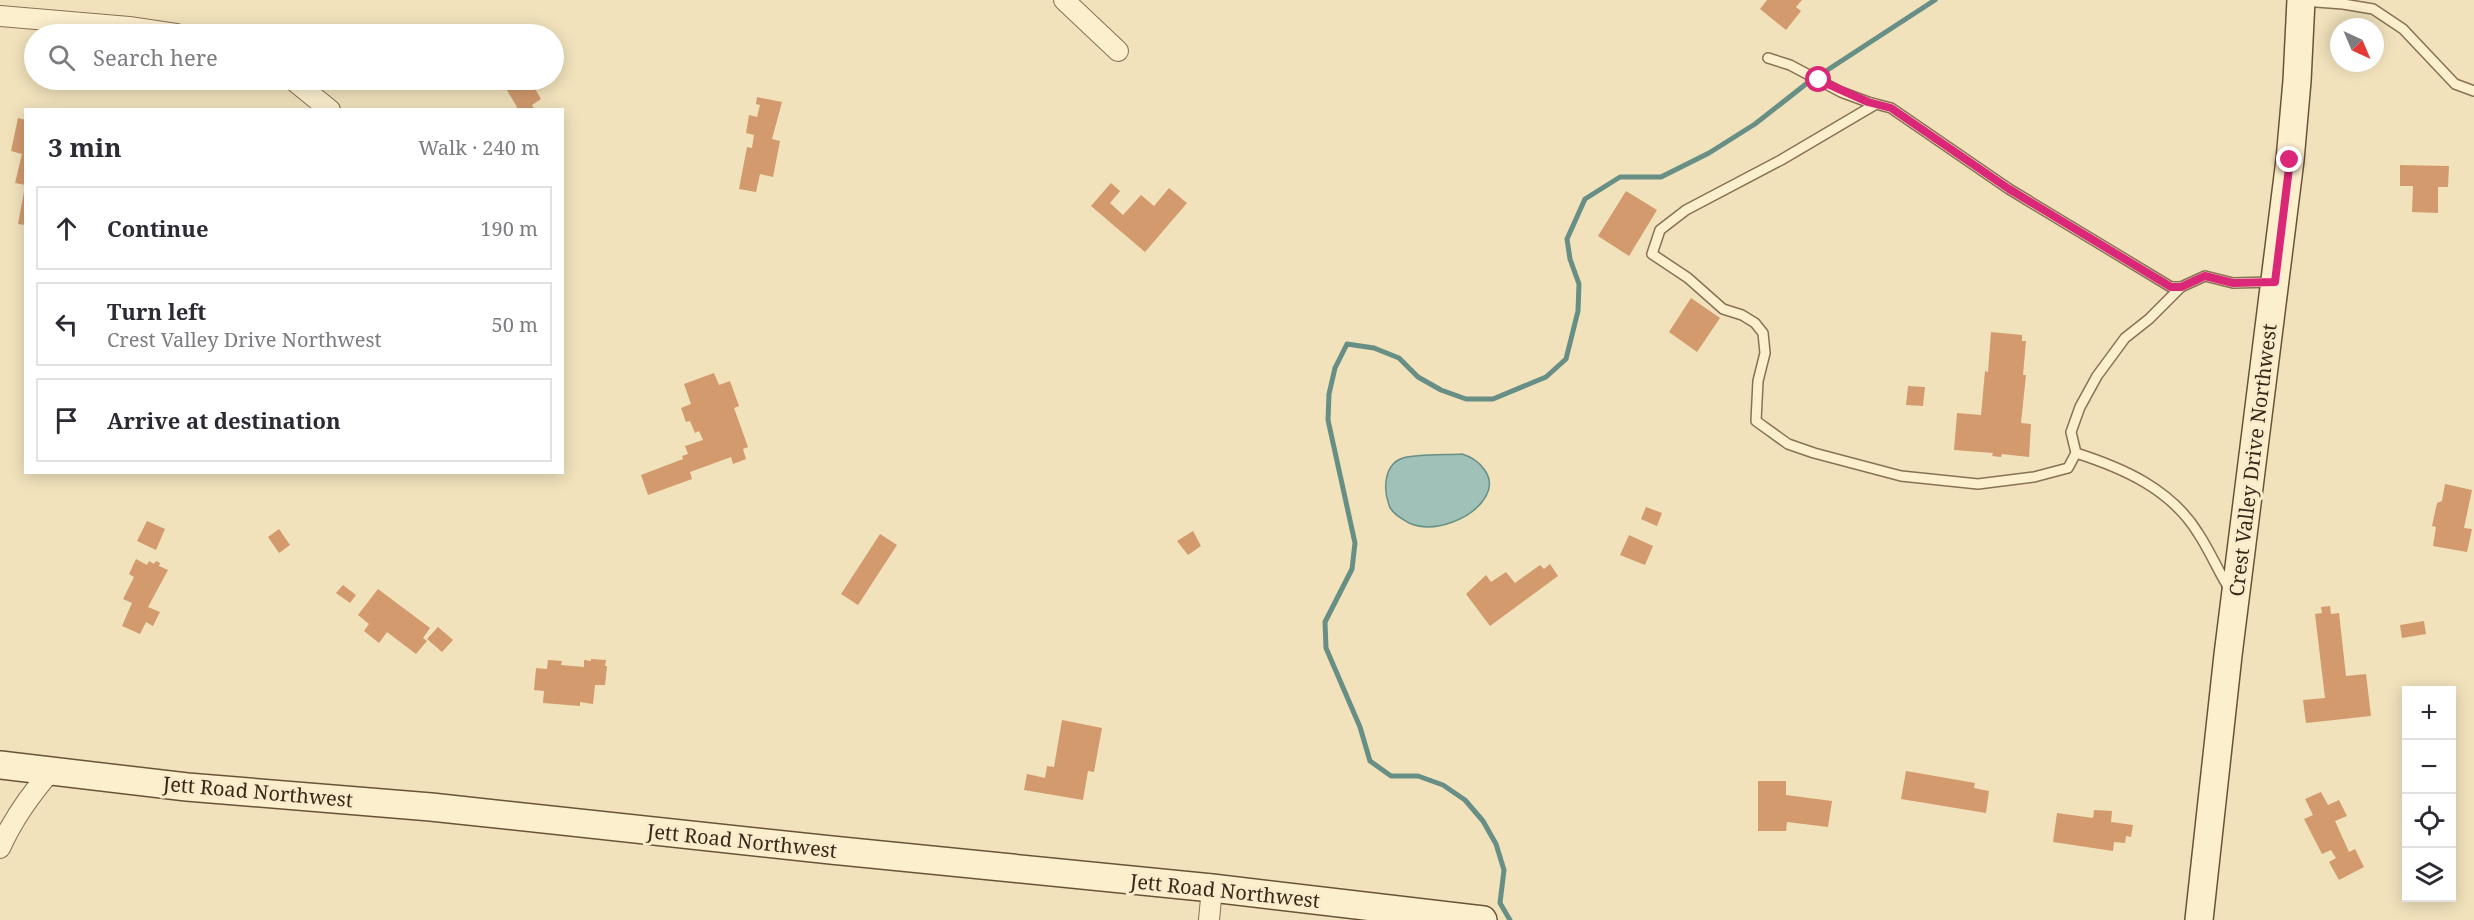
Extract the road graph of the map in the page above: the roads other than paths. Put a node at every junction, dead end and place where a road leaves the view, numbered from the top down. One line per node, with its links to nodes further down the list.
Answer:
1 (1064, 0): 5 (street)
2 (2301, 1): 8 (lane); 11 (street, Crest Valley Drive Northwest)
3 (0, 16): 4 (street)
4 (94, 24)
5 (1118, 51)
6 (1768, 58): 9 (lane)
7 (305, 90): 10 (street)
8 (2474, 91)
9 (1876, 104): 12 (lane); 13 (lane)
10 (328, 108)
11 (2275, 282): 12 (lane); 14 (street, Crest Valley Drive Northwest)
12 (2181, 287): 13 (lane)
13 (2076, 453): 14 (lane)
14 (2235, 599): 21 (street, Crest Valley Drive Northwest)
15 (0, 765): 16 (street, Jett Road Northwest)
16 (51, 771): 17 (street); 18 (street, Jett Road Northwest)
17 (0, 848)
18 (1212, 888): 19 (street); 20 (street, Jett Road Northwest)
19 (1209, 920)
20 (1483, 920)
21 (2199, 920)

